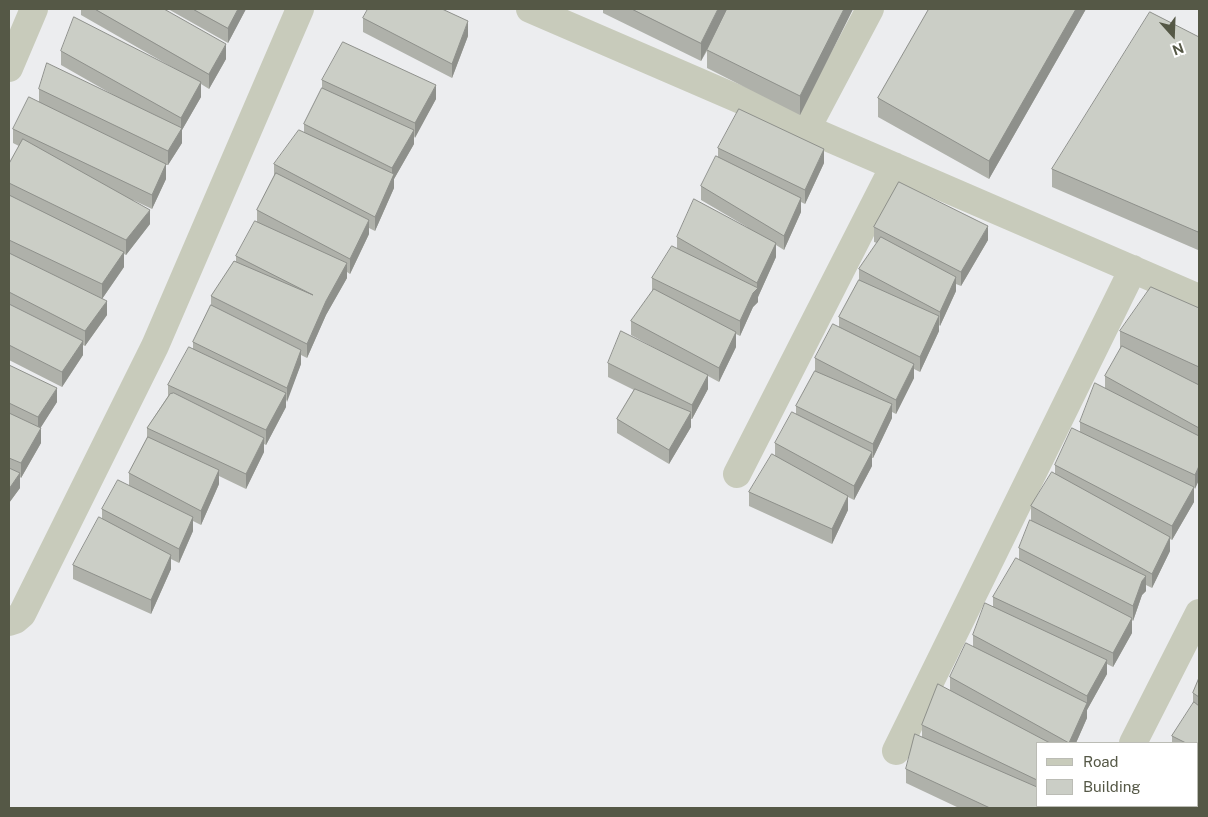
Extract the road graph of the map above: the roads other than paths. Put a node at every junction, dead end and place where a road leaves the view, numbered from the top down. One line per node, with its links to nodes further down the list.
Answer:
1 (34, 9): 6 (lane)
2 (300, 9): 13 (lane)
3 (530, 9): 5 (lane)
4 (870, 9): 7 (lane)
5 (557, 14): 7 (lane)
6 (9, 68)
7 (807, 128): 8 (lane)
8 (894, 166): 9 (lane); 11 (lane)
9 (1133, 269): 10 (lane); 15 (lane)
10 (1199, 298)
11 (737, 474)
12 (1199, 613): 14 (lane)
13 (9, 622)
14 (1134, 742)
15 (896, 751)

